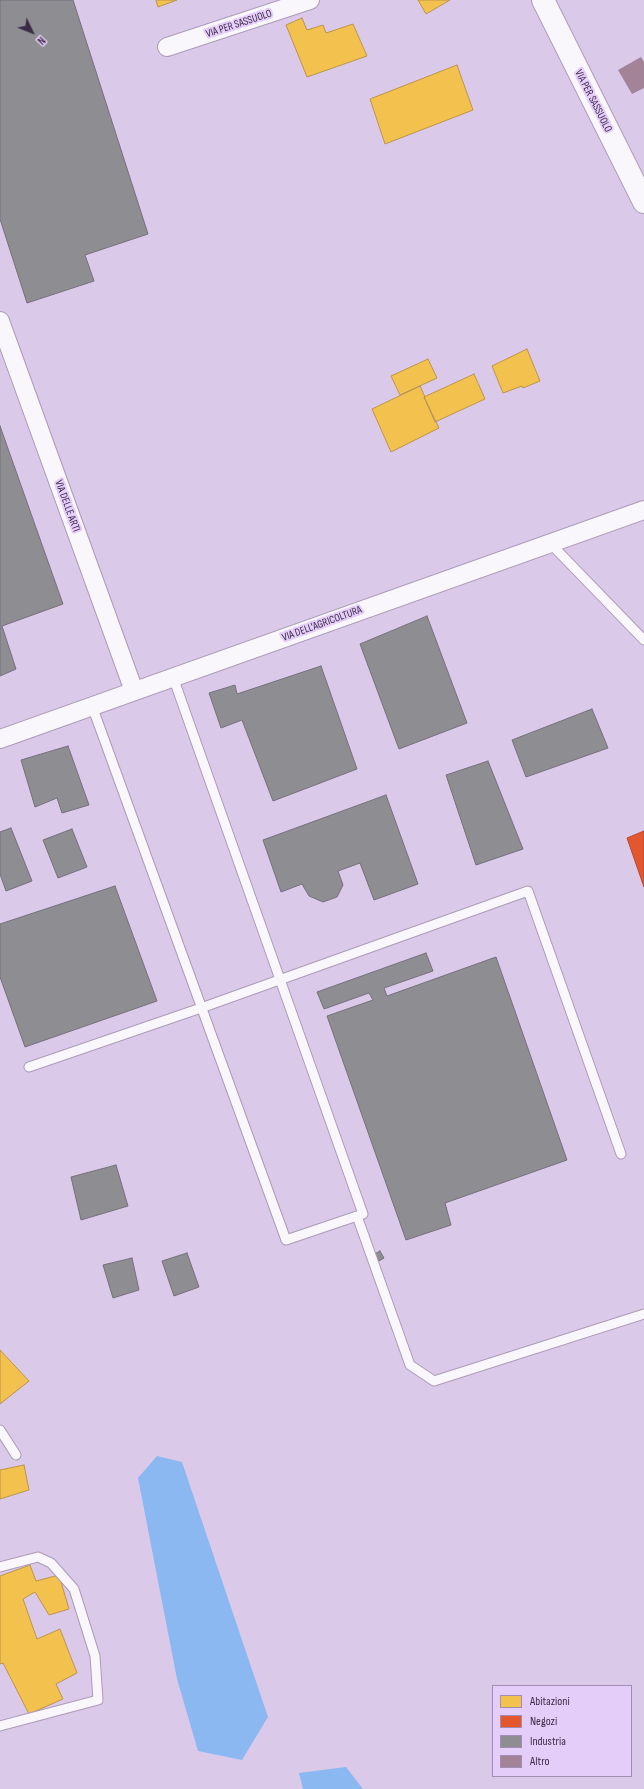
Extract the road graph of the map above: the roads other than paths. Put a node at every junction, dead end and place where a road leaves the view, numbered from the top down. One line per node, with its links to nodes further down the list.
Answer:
1 (310, 0): 3 (street, VIA PER SASSUOLO)
2 (543, 0): 4 (main road, VIA PER SASSUOLO)
3 (167, 47)
4 (644, 202)
5 (0, 320): 10 (street, VIA DELLE ARTI)
6 (644, 510): 7 (street, VIA DELL'AGRICOLTURA)
7 (549, 542): 8 (lane); 9 (street, VIA DELL'AGRICOLTURA)
8 (644, 640)
9 (173, 677): 10 (street, VIA DELL'AGRICOLTURA); 13 (lane)
10 (134, 691): 11 (street, VIA DELL'AGRICOLTURA)
11 (92, 706): 12 (street, VIA DELL'AGRICOLTURA); 14 (lane)
12 (0, 739)
13 (280, 980): 14 (lane); 16 (lane); 17 (lane)
14 (201, 1008): 15 (lane); 17 (lane)
15 (29, 1067)
16 (621, 1154)
17 (357, 1216): 18 (lane)
18 (644, 1314)
19 (0, 1430): 20 (lane)
20 (16, 1455)
21 (0, 1567): 22 (lane)
22 (0, 1726)

